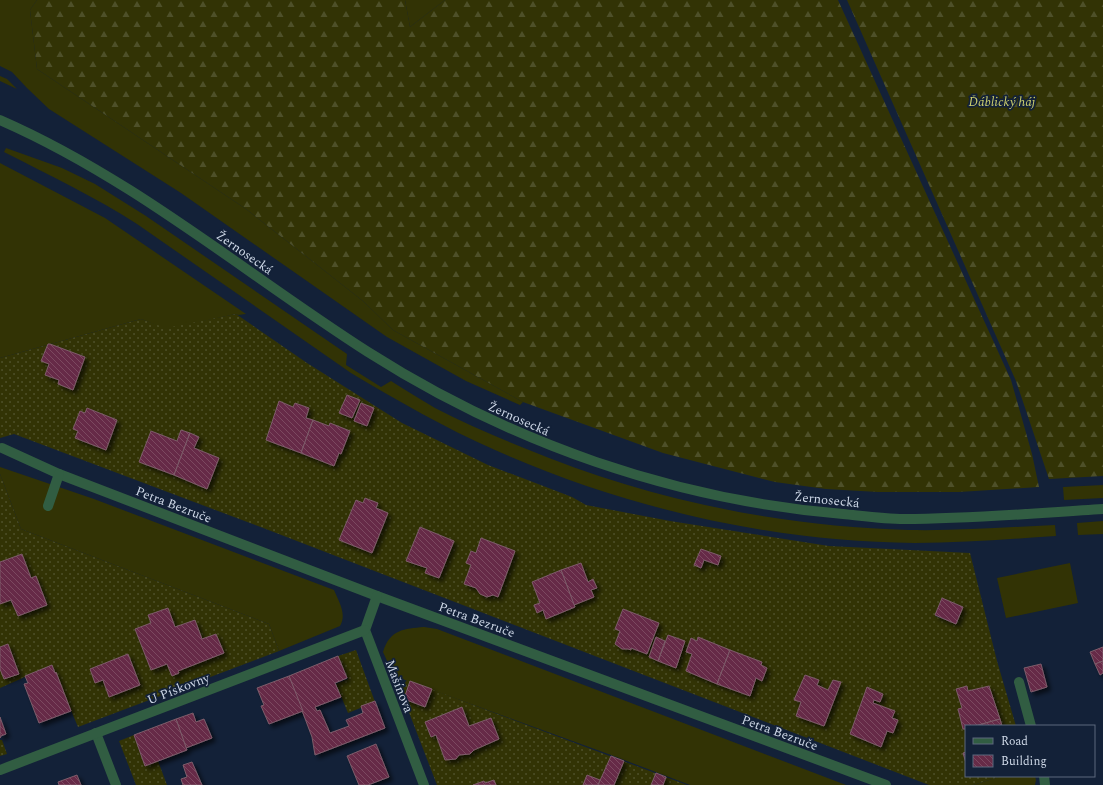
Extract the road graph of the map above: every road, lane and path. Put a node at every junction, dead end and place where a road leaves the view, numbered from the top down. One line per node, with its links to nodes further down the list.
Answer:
1 (0, 120): 5 (street, Žernosecká)
2 (2, 448): 3 (street, Petra Bezruče)
3 (59, 474): 4 (street); 6 (street, Petra Bezruče)
4 (48, 506)
5 (1103, 509)
6 (377, 596): 7 (street); 14 (street, Petra Bezruče)
7 (366, 630): 10 (street, U Pískovny); 13 (street, Mašínova)
8 (1019, 682): 9 (street)
9 (1031, 725)
10 (96, 733): 11 (street, U Pískovny); 12 (street)
11 (0, 770)
12 (116, 785)
13 (424, 785)
14 (886, 785)

